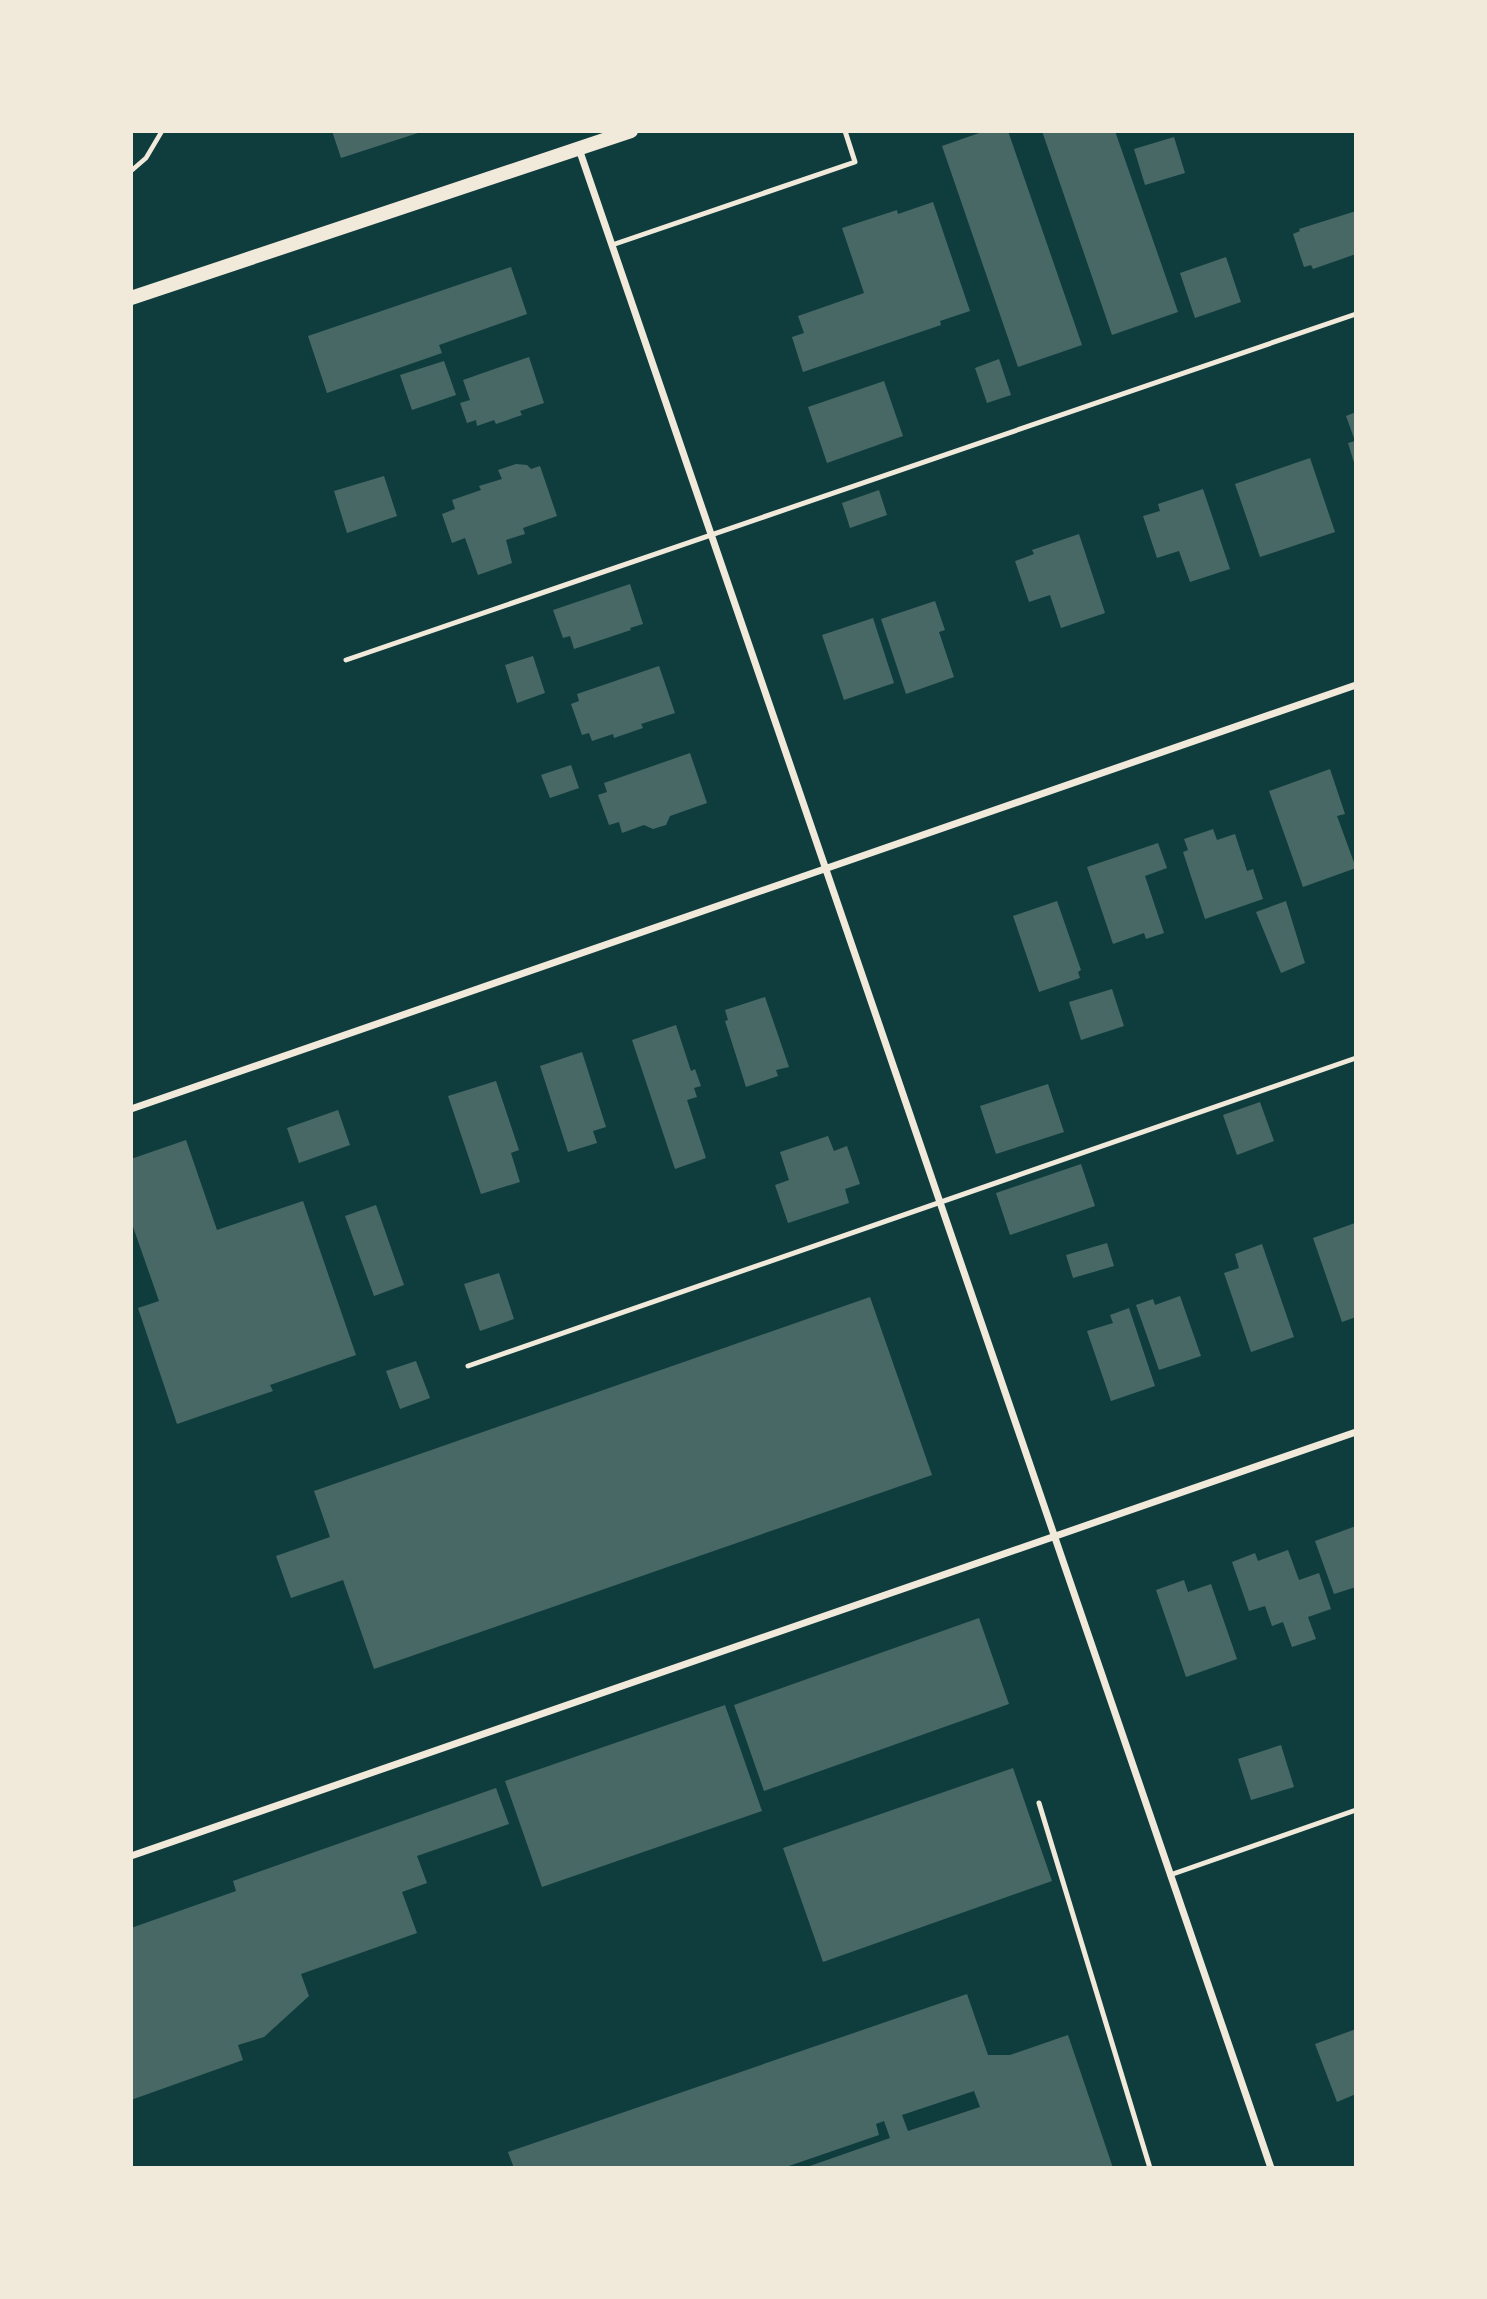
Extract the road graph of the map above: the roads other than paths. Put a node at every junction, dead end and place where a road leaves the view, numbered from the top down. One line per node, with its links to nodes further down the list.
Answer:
1 (631, 131): 3 (main road)
2 (845, 131): 4 (lane)
3 (579, 149): 4 (street); 5 (main road)
4 (612, 245): 7 (street)
5 (131, 298)
6 (1356, 314): 7 (lane)
7 (713, 533): 8 (lane); 10 (street)
8 (346, 660)
9 (1356, 685): 10 (street)
10 (825, 868): 12 (street); 13 (street)
11 (1356, 1058): 13 (lane)
12 (131, 1109)
13 (939, 1201): 14 (lane); 16 (street)
14 (468, 1366)
15 (1356, 1432): 16 (street)
16 (1054, 1536): 19 (street); 20 (street)
17 (1039, 1803): 21 (lane)
18 (1356, 1810): 20 (lane)
19 (131, 1856)
20 (1170, 1875): 22 (street)
21 (1150, 2168)
22 (1270, 2168)

